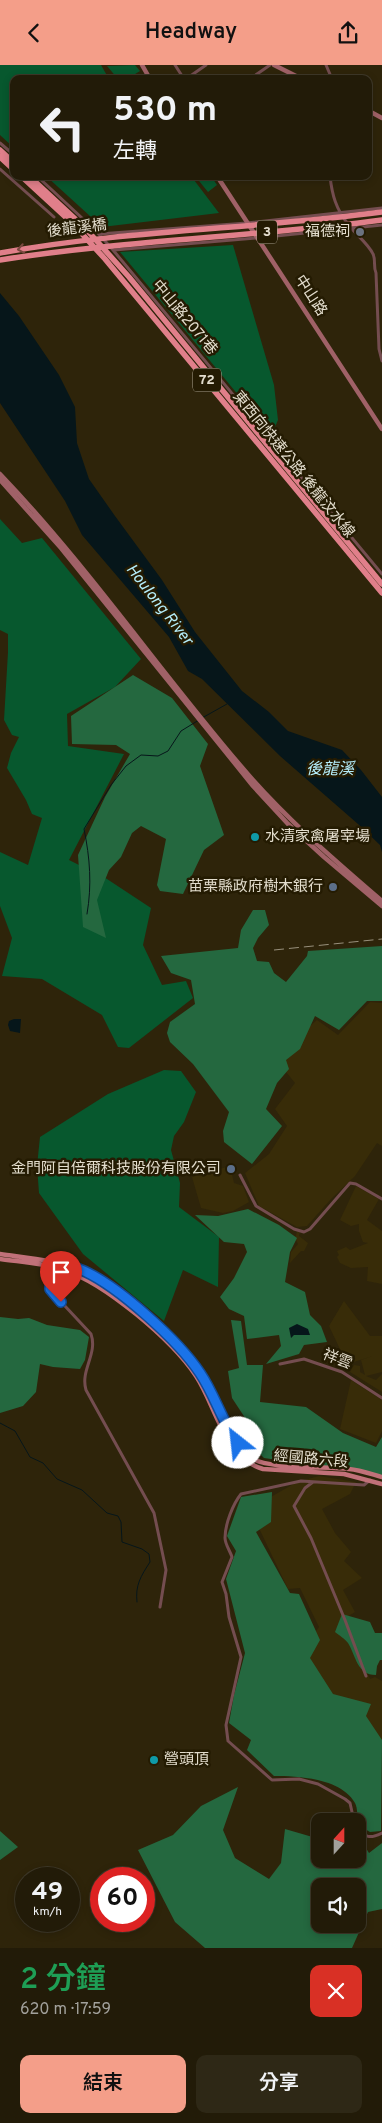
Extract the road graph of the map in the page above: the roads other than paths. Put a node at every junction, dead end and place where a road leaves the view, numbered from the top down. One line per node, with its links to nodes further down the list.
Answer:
1 (206, 65): 3 (street)
2 (272, 65): 4 (street); 5 (street)
3 (191, 75)
4 (256, 75)
5 (293, 75)
6 (0, 143): 8 (street)
7 (0, 150): 10 (highway)
8 (10, 152)
9 (0, 157): 11 (highway)
10 (10, 159)
11 (10, 166)
12 (0, 169): 13 (street)
13 (10, 178)
14 (12, 180): 23 (street)
15 (25, 180): 39 (highway, 東西向快速公路 後龍汶水線 / 72)
16 (33, 180): 38 (highway, 東西向快速公路 後龍汶水線 / 72)
17 (41, 180): 28 (street, 中山路2071巷)
18 (220, 180): 25 (street, 中山路)
19 (330, 180): 22 (street)
20 (382, 208): 22 (street)
21 (382, 212): 31 (highway, 後龍溪橋 / 3, one-way to 31)
22 (340, 213): 25 (street); 27 (street)
23 (54, 217)
24 (382, 220): 32 (highway, 後龍溪橋 / 3)
25 (247, 223): 28 (street); 29 (street, 中山路)
26 (382, 225): 27 (street)
27 (354, 228): 29 (street); 33 (street)
28 (99, 234): 30 (street, 中山路2071巷)
29 (257, 238): 30 (street); 34 (street, 中山路)
30 (113, 250): 37 (street, 中山路2071巷)
31 (0, 253)
32 (0, 261)
33 (382, 361)
34 (382, 429)
35 (0, 474): 40 (street)
36 (0, 480): 41 (street)
37 (382, 574)
38 (382, 584)
39 (382, 593)
40 (382, 901)
41 (382, 906)
42 (240, 1175): 43 (street)
43 (382, 1199)
44 (0, 1254): 46 (main road, 經國路六段)
45 (0, 1259): 46 (main road, 經國路六段)
46 (50, 1264): 48 (main road, 經國路六段); 55 (street)
47 (280, 1365): 49 (street, 祥雲)
48 (196, 1372): 50 (main road, 經國路六段); 52 (main road, 經國路六段)
49 (382, 1398)
50 (372, 1474): 51 (main road, 經國路六段); 52 (main road)
51 (382, 1477)
52 (370, 1480): 53 (street); 54 (main road, 經國路六段)
53 (313, 1482): 56 (street); 57 (street)
54 (382, 1484)
55 (160, 1607)
56 (366, 1676)
57 (352, 1813)
58 (382, 1833): 59 (street)
59 (366, 1835)

